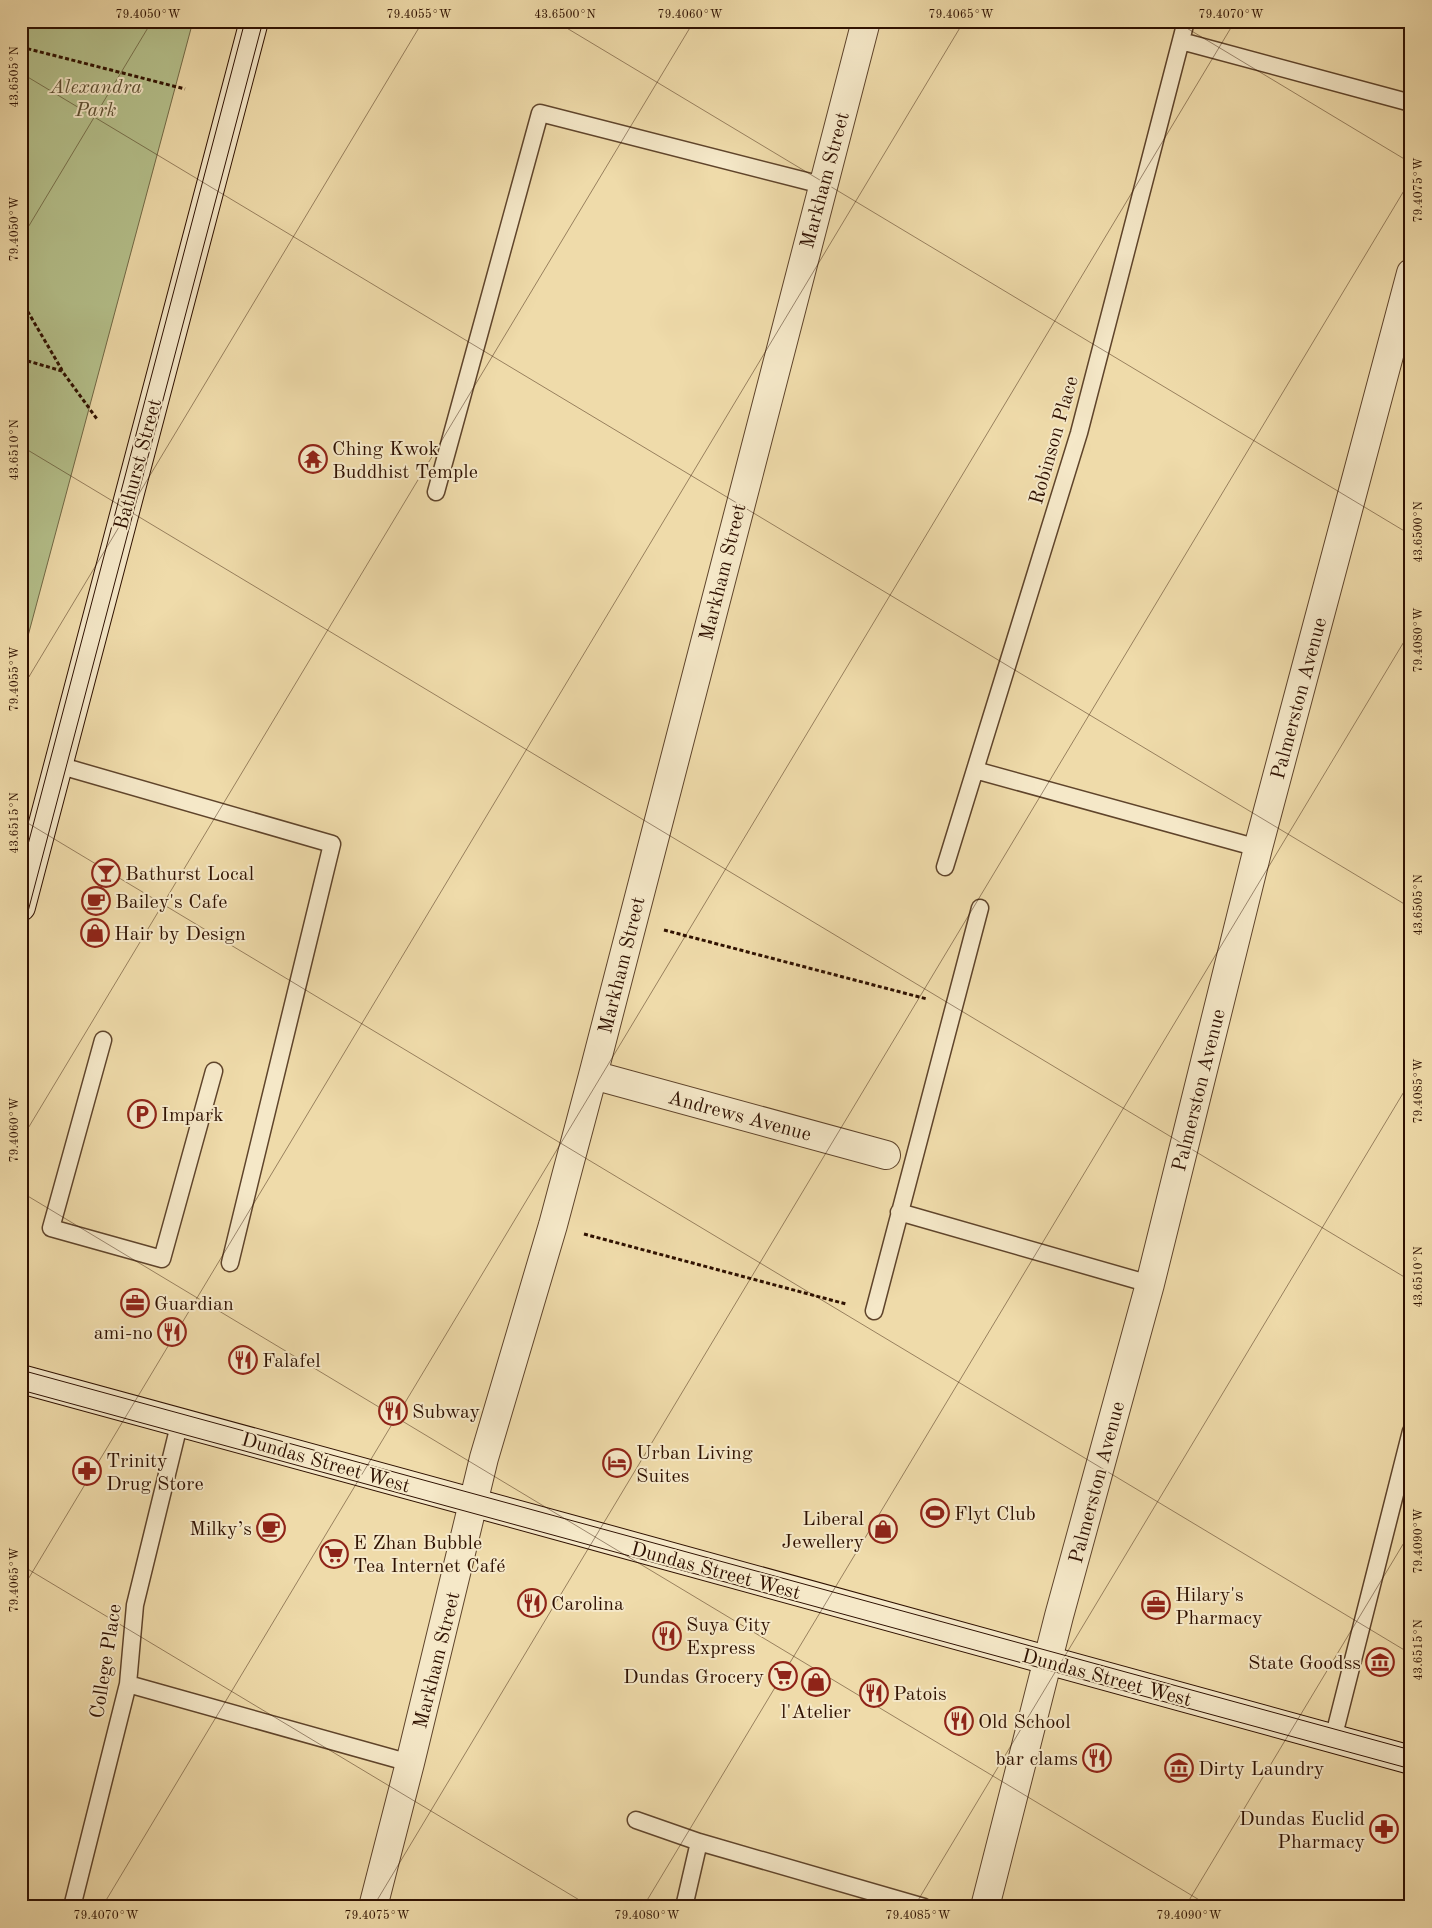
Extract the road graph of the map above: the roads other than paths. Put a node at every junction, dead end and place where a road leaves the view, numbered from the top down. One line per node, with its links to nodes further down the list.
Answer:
1 (254, 21): 9 (street, Bathurst Street)
2 (866, 21): 6 (street, Markham Street)
3 (1186, 21): 4 (lane, Robinson Place)
4 (1181, 41): 5 (lane); 10 (lane, Robinson Place)
5 (1411, 103)
6 (822, 185): 8 (lane); 17 (street, Markham Street)
7 (1411, 273): 11 (street, Palmerston Avenue)
8 (436, 492)
9 (58, 765): 13 (street, Bathurst Street); 20 (lane)
10 (975, 770): 11 (lane); 12 (lane, Robinson Place)
11 (1258, 848): 21 (street, Palmerston Avenue)
12 (945, 867)
13 (21, 907)
14 (980, 908): 19 (lane)
15 (103, 1040): 16 (lane)
16 (214, 1071)
17 (593, 1075): 18 (street, Andrews Avenue); 26 (street, Markham Street)
18 (886, 1156)
19 (899, 1212): 21 (lane); 22 (lane)
20 (230, 1263)
21 (1150, 1284): 27 (street, Palmerston Avenue)
22 (874, 1311)
23 (21, 1379): 24 (street, Dundas Street West)
24 (180, 1421): 26 (street, Dundas Street West); 28 (lane, College Place)
25 (1411, 1431): 29 (lane)
26 (474, 1503): 27 (street, Dundas Street West); 31 (street, Markham Street)
27 (1048, 1661): 29 (street, Dundas Street West); 38 (street, Palmerston Avenue)
28 (128, 1684): 31 (lane); 34 (lane, College Place)
29 (1334, 1739): 30 (street, Dundas Street West)
30 (1411, 1760)
31 (410, 1763): 35 (street, Markham Street)
32 (636, 1820): 33 (lane)
33 (699, 1842): 36 (lane); 37 (lane)
34 (72, 1907)
35 (373, 1907)
36 (684, 1907)
37 (924, 1907)
38 (986, 1907)

